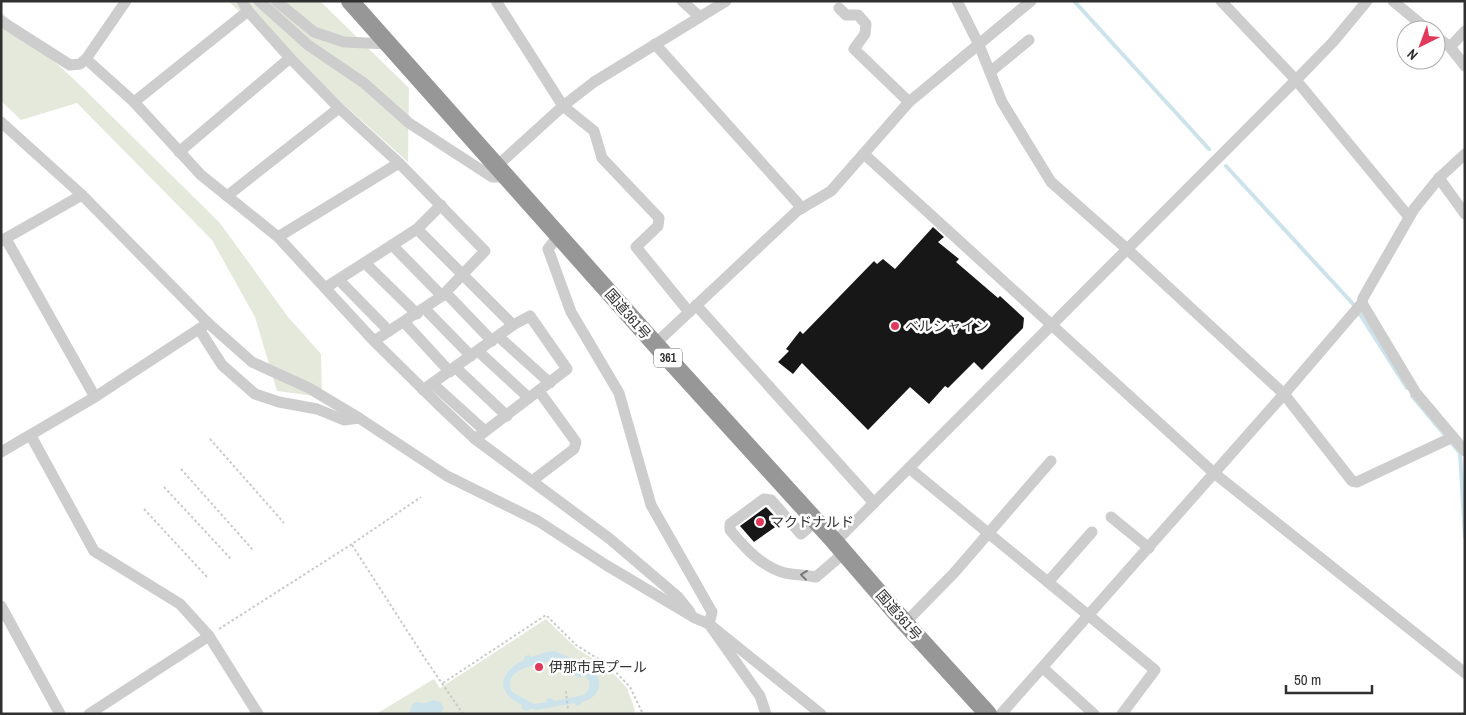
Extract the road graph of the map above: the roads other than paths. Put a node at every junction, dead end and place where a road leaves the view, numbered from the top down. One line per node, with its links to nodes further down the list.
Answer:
1 (126, 1): 27 (street)
2 (242, 1): 15 (street)
3 (259, 1): 40 (street)
4 (276, 1): 21 (street)
5 (496, 1): 33 (street)
6 (682, 1): 16 (street)
7 (726, 1): 16 (street)
8 (957, 1): 24 (street)
9 (1031, 1): 24 (street)
10 (1221, 1): 30 (street)
11 (1366, 1): 30 (street)
12 (1393, 1): 18 (street)
13 (352, 2): 21 (highway, 国道361号 / 361)
14 (840, 8): 32 (street)
15 (248, 11): 26 (street); 31 (street)
16 (700, 17): 22 (street)
17 (1, 20): 27 (street)
18 (1416, 20)
19 (1465, 31): 25 (street)
20 (1029, 40): 29 (street)
21 (388, 44): 40 (highway, 国道361号 / 361)
22 (655, 44): 33 (street); 45 (street)
23 (1446, 44): 25 (street)
24 (979, 45): 29 (street); 32 (street)
25 (1450, 47): 28 (street)
26 (290, 58): 34 (street); 36 (street)
27 (86, 59): 31 (street)
28 (1465, 66)
29 (990, 72): 53 (street)
30 (1296, 80): 47 (street); 53 (street)
31 (134, 102): 36 (street)
32 (909, 102): 37 (street)
33 (563, 106): 40 (street); 60 (street)
34 (339, 108): 39 (street); 43 (street)
35 (4, 128): 42 (street)
36 (179, 152): 43 (street)
37 (864, 154): 45 (street); 64 (street)
38 (1465, 154): 41 (street)
39 (399, 163): 44 (street); 50 (street)
40 (503, 172): 49 (highway, 国道361号 / 361)
41 (1439, 178): 46 (street); 47 (street)
42 (82, 195): 51 (street); 65 (street)
43 (227, 196): 50 (street)
44 (441, 205): 48 (street); 55 (street)
45 (802, 208): 60 (street)
46 (1465, 214)
47 (1409, 217): 59 (street)
48 (417, 229): 52 (street); 55 (street)
49 (559, 235): 69 (highway, 国道361号 / 361); 102 (street)
50 (278, 237): 57 (street)
51 (4, 240): 76 (street)
52 (392, 245): 54 (street); 58 (street)
53 (1126, 248): 64 (street); 75 (street)
54 (365, 263): 56 (street); 61 (street)
55 (463, 275): 58 (street); 63 (street)
56 (339, 280): 57 (street); 66 (street)
57 (325, 288): 68 (street)
58 (444, 295): 61 (street); 67 (street)
59 (1358, 307): 75 (street); 83 (street)
60 (692, 308): 69 (street); 90 (street)
61 (421, 311): 62 (street); 70 (street)
62 (404, 322): 66 (street); 71 (street)
63 (513, 325): 67 (street); 72 (street)
64 (1051, 325): 87 (street); 88 (street)
65 (203, 326): 76 (street); 79 (street); 79 (street)
66 (389, 331): 68 (street)
67 (495, 339): 70 (street); 72 (street)
68 (374, 340): 73 (street)
69 (655, 344): 92 (highway, 国道361号 / 361)
70 (474, 354): 71 (street); 77 (street)
71 (452, 370): 73 (street); 78 (street)
72 (550, 383): 74 (street)
73 (428, 387): 80 (street); 82 (street)
74 (539, 391): 77 (street); 89 (street)
75 (1284, 394): 83 (street); 88 (street)
76 (94, 397): 81 (street)
77 (529, 398): 78 (street)
78 (507, 416): 80 (street)
79 (358, 418): 100 (street)
80 (485, 431): 82 (street)
81 (31, 436): 85 (street); 103 (street)
82 (475, 439): 89 (street)
83 (1450, 439): 84 (street)
84 (1465, 451)
85 (1, 452)
86 (1051, 461): 94 (street)
87 (909, 468): 90 (street); 94 (street)
88 (1214, 473): 96 (street); 105 (street)
89 (532, 481): 100 (street)
90 (874, 503): 95 (street)
91 (1111, 517): 96 (street)
92 (816, 521): 95 (highway, 国道361号 / 361); 95 (street, one-way to 92)
93 (1092, 532): 97 (street)
94 (988, 533): 97 (street); 101 (street)
95 (840, 547): 101 (highway, 国道361号 / 361)
96 (1149, 548): 99 (street)
97 (1048, 582): 99 (street)
98 (1, 606): 106 (street)
99 (1089, 616): 104 (street); 114 (street)
100 (695, 618): 102 (street)
101 (905, 623): 111 (highway, 国道361号 / 361)
102 (709, 624): 109 (street); 110 (street)
103 (209, 636): 107 (street); 108 (street)
104 (1043, 668): 112 (street); 113 (street)
105 (1465, 673)
106 (60, 714)
107 (89, 714)
108 (258, 714)
109 (766, 714)
110 (822, 714)
111 (988, 714)
112 (1001, 714)
113 (1094, 714)
114 (1122, 714)

